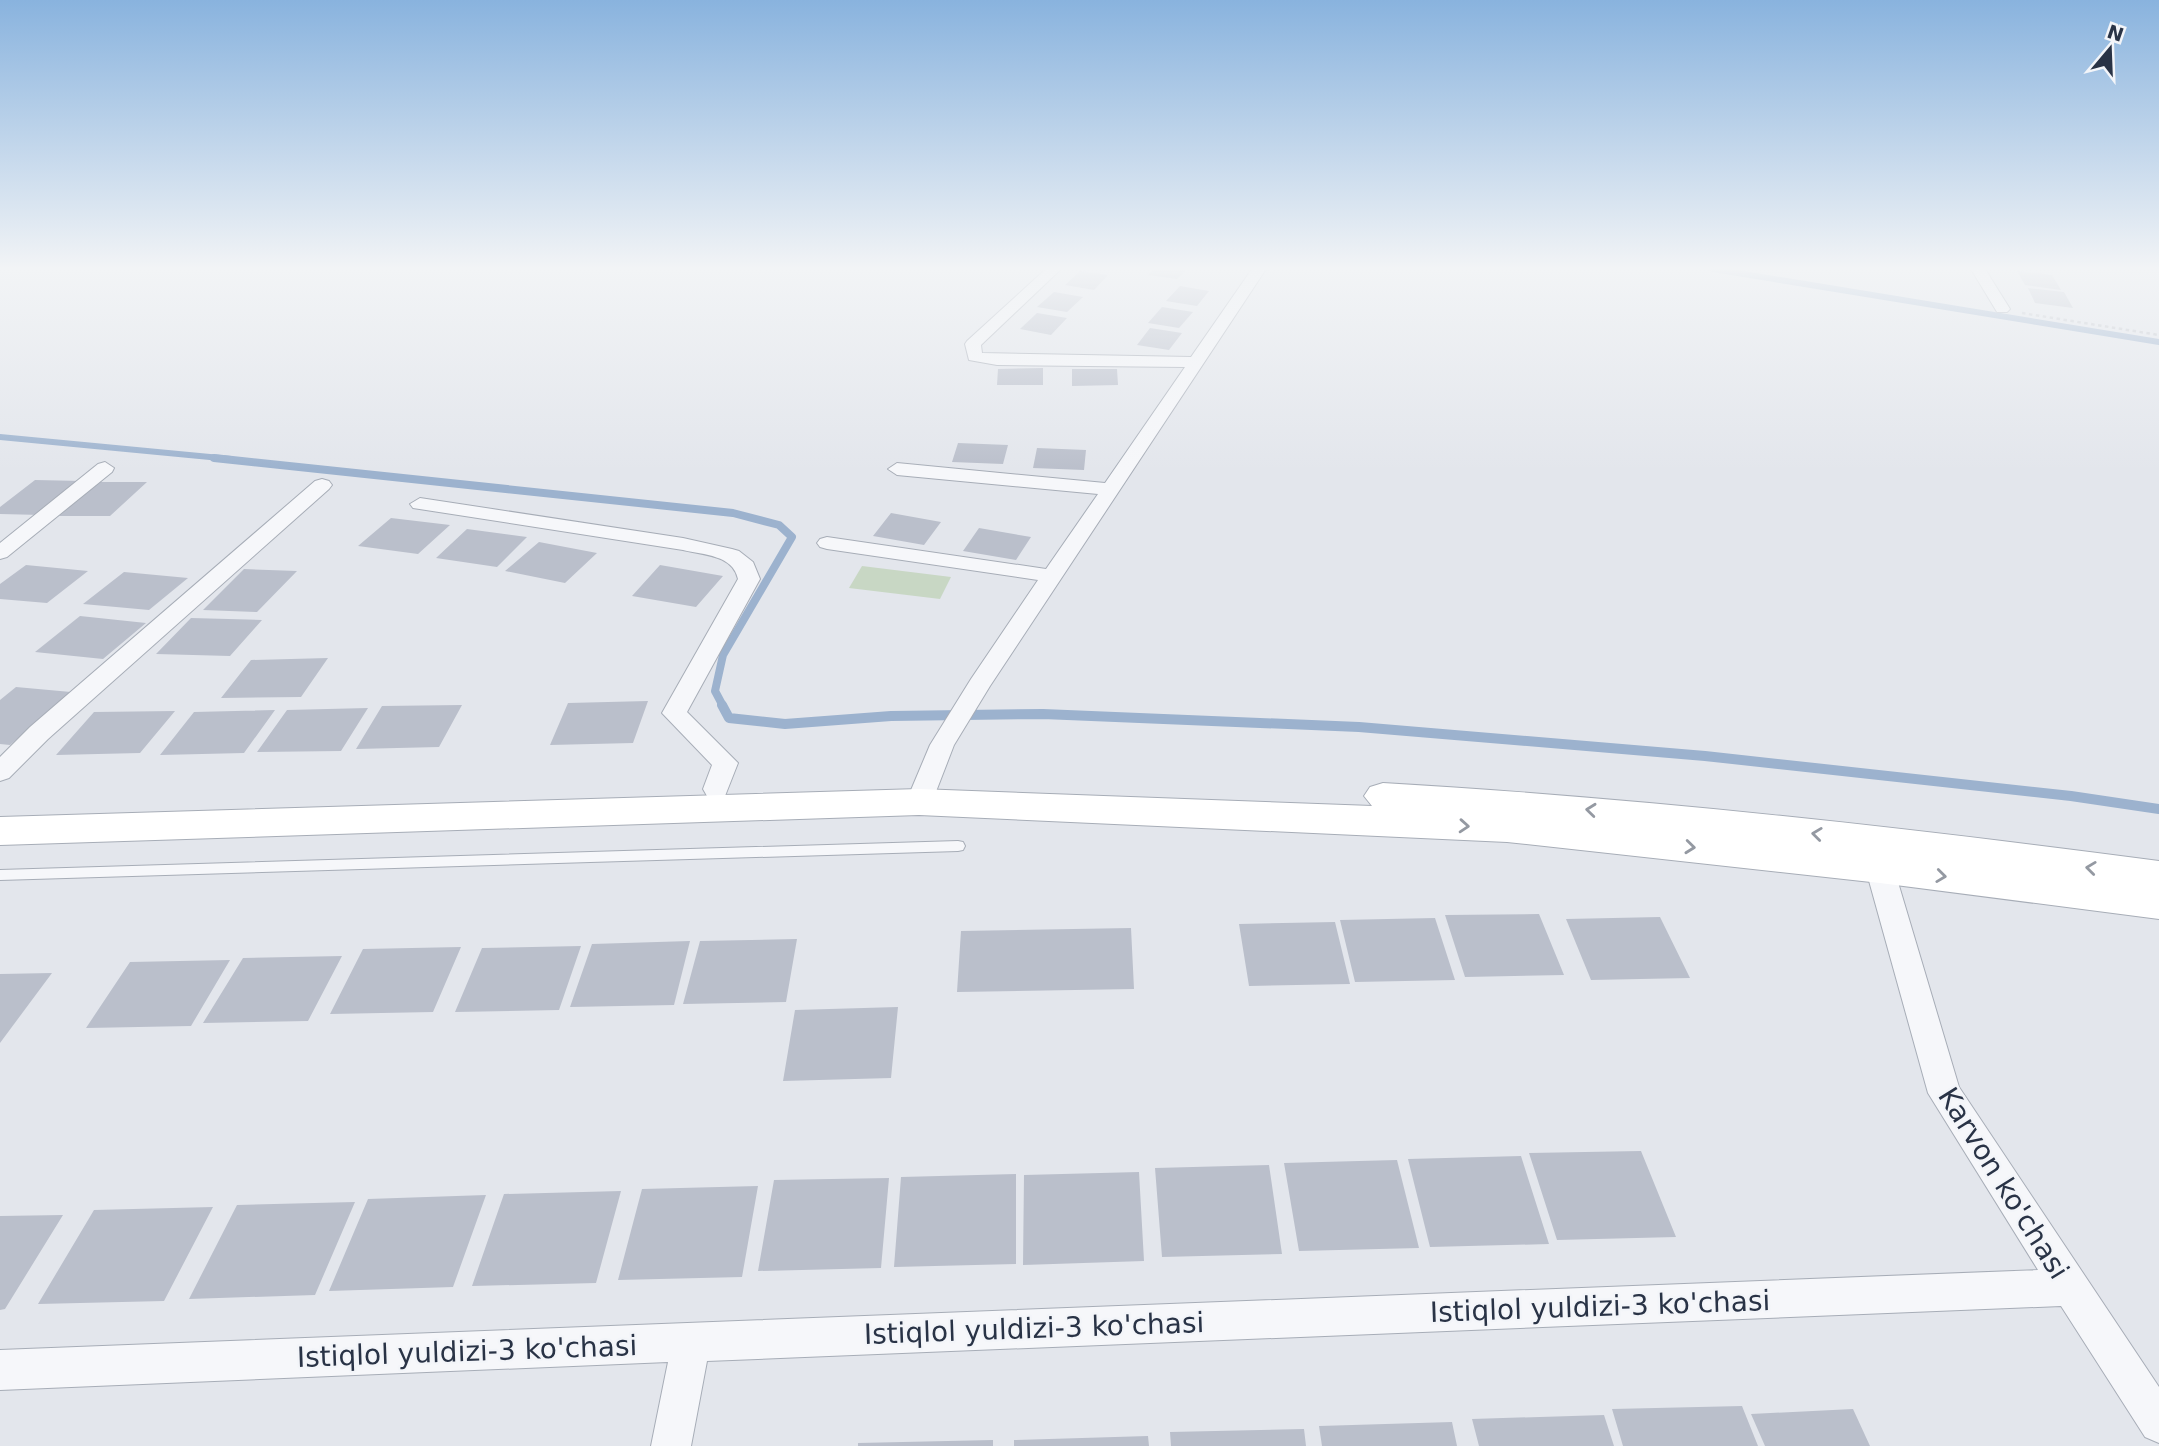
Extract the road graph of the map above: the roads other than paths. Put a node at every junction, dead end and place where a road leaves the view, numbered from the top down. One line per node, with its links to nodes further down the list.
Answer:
1 (981, 336): 3 (street)
2 (1213, 336): 3 (street)
3 (1196, 362): 7 (street)
4 (105, 468): 10 (street)
5 (897, 469): 7 (street)
6 (322, 485): 12 (street)
7 (1111, 489): 11 (street)
8 (420, 503): 13 (street)
9 (827, 542): 11 (street)
10 (0, 554)
11 (1051, 576): 14 (street)
12 (0, 772)
13 (716, 789): 14 (main road); 15 (main road)
14 (923, 793): 15 (main road); 17 (main road)
15 (4, 830)
16 (958, 846): 18 (lane)
17 (1876, 855): 19 (main road, one-way to 17); 20 (main road, one-way to 20); 21 (street, Karvon ko'chasi)
18 (0, 874)
19 (2159, 876)
20 (2159, 903)
21 (2068, 1287): 22 (street, Istiqlol yuldizi-3 ko'chasi); 24 (street, Karvon ko'chasi)
22 (691, 1342): 23 (street, Istiqlol yuldizi-3 ko'chasi); 25 (street)
23 (0, 1370)
24 (2159, 1423)
25 (671, 1446)

